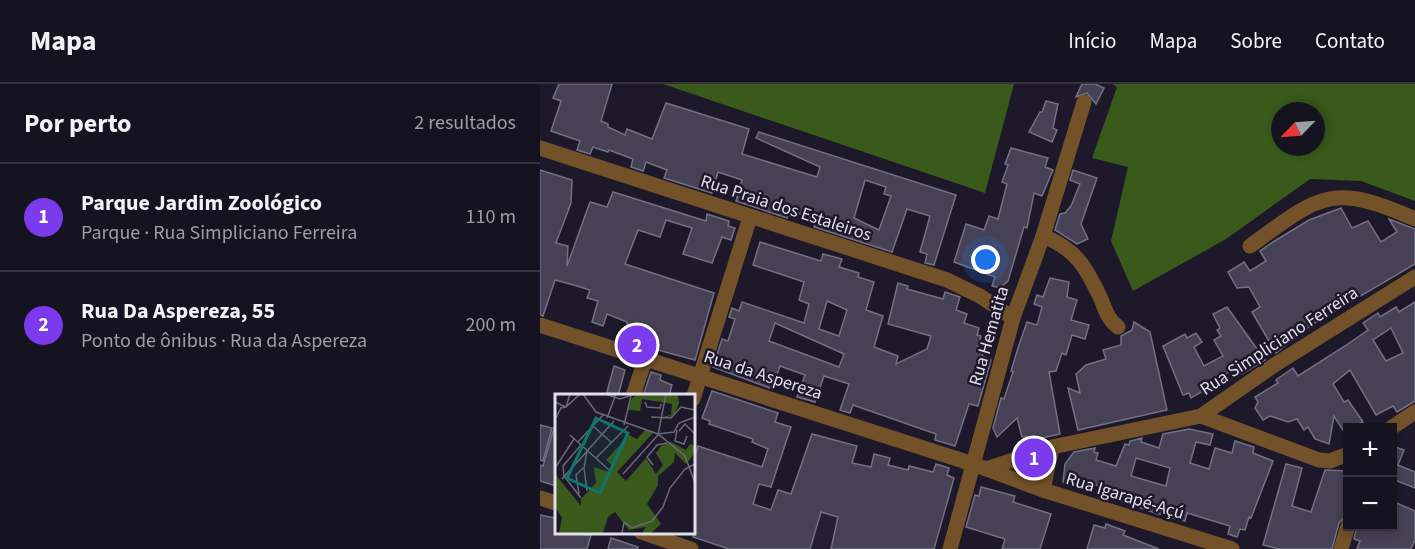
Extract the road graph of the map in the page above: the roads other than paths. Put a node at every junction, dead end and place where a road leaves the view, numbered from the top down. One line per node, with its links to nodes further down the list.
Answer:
1 (1084, 102): 5 (street, Rua Hematita)
2 (540, 148): 3 (street, Rua Praia dos Estaleiros)
3 (750, 217): 8 (street, Rua Praia dos Estaleiros); 12 (street)
4 (1415, 219): 6 (street)
5 (1043, 236): 8 (street, Rua Hematita); 10 (street)
6 (1250, 246)
7 (1415, 277): 16 (street, Rua Simpliciano Ferreira)
8 (1012, 318): 20 (street, Rua Hematita)
9 (540, 325): 11 (street, Rua da Aspereza)
10 (1118, 327)
11 (646, 357): 12 (street, Rua da Aspereza); 13 (street)
12 (700, 375): 14 (street); 20 (street, Rua da Aspereza)
13 (634, 394)
14 (694, 396)
15 (1415, 412): 17 (street)
16 (1201, 416): 18 (street, Rua Simpliciano Ferreira); 19 (street)
17 (1397, 424)
18 (1052, 447): 20 (street, Rua Simpliciano Ferreira); 21 (street)
19 (1343, 456)
20 (979, 467): 21 (street, Rua Igarapé-Açú); 27 (street, Rua Hematita)
21 (1043, 490): 28 (street, Rua Igarapé-Açú)
22 (540, 498): 23 (street)
23 (555, 503)
24 (1346, 531): 29 (street)
25 (650, 534): 26 (street)
26 (691, 549)
27 (950, 549)
28 (1232, 549)
29 (1341, 549)

